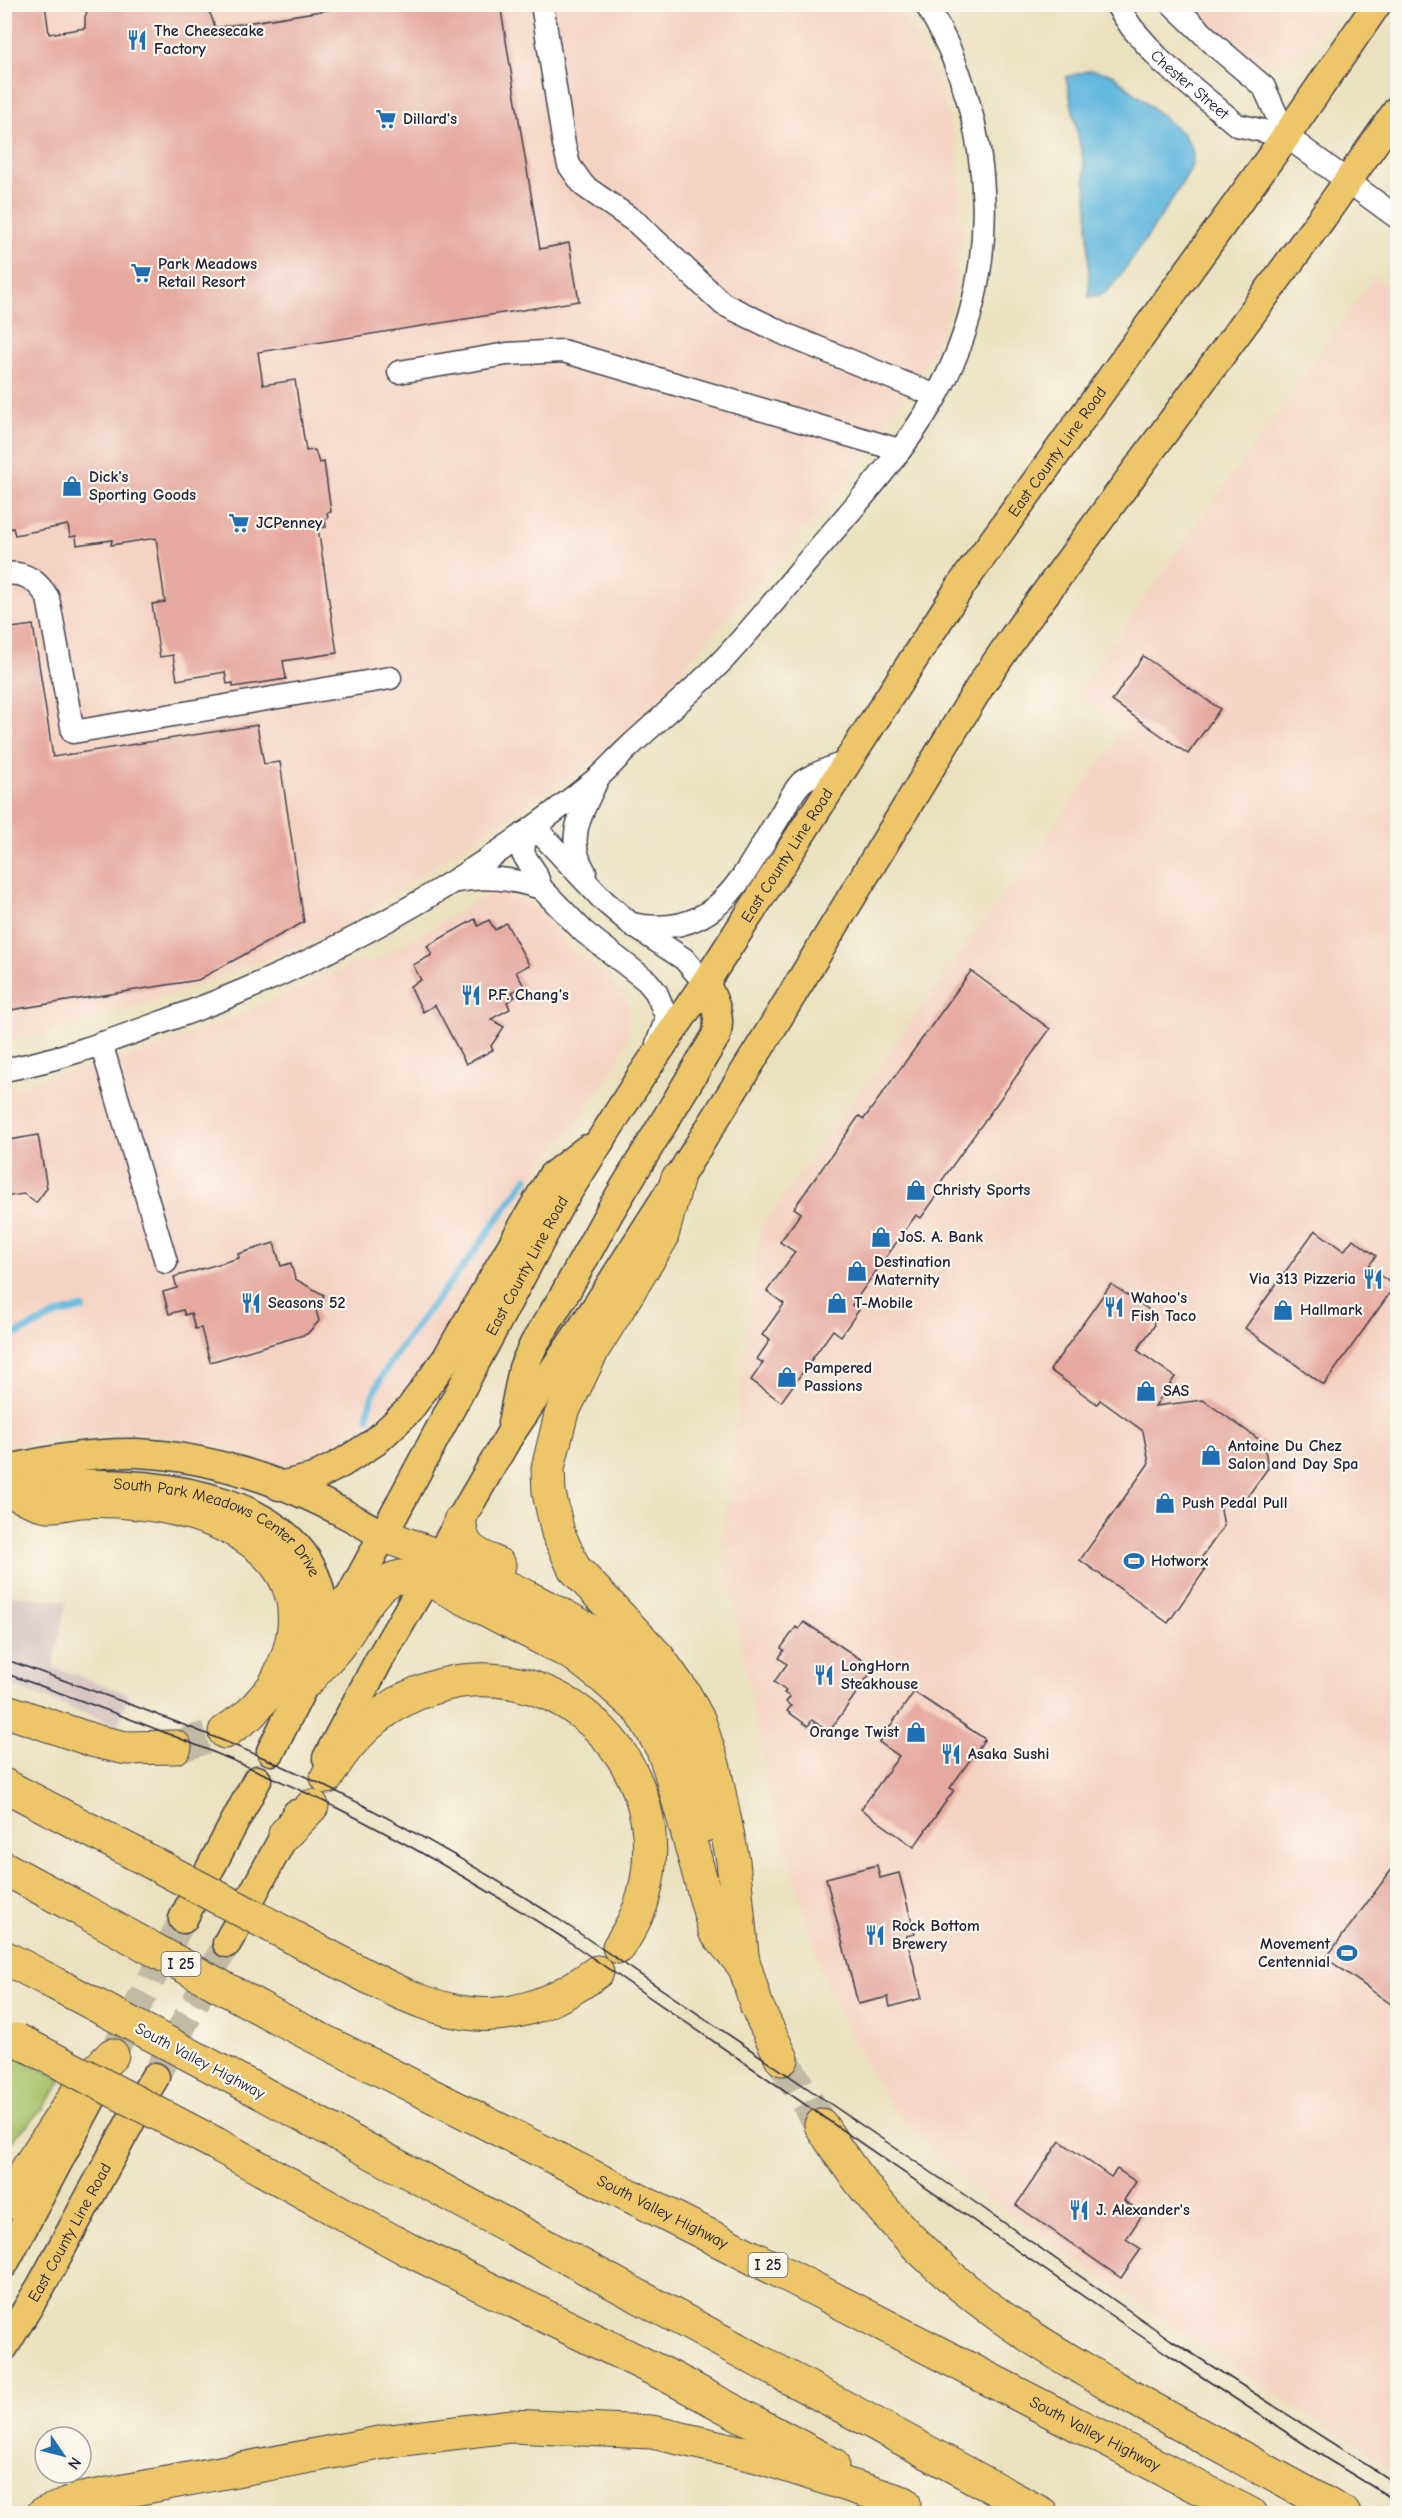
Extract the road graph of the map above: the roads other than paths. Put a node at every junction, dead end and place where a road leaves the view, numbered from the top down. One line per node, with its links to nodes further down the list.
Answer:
1 (542, 4): 11 (street)
2 (926, 4): 11 (street)
3 (1116, 4): 7 (street, Chester Street)
4 (1172, 4): 7 (street)
5 (1377, 4): 7 (main road, East County Line Road)
6 (1398, 109): 8 (main road)
7 (1286, 136): 8 (street); 15 (main road, East County Line Road)
8 (1348, 181): 9 (street); 27 (main road)
9 (1398, 218)
10 (399, 372): 12 (street)
11 (936, 396): 12 (street)
12 (899, 450): 16 (street)
13 (4, 574): 14 (street)
14 (390, 678)
15 (847, 762): 21 (street); 22 (main road, East County Line Road)
16 (598, 777): 17 (street); 20 (street)
17 (525, 833): 18 (street); 19 (street); 20 (street)
18 (450, 883): 19 (street); 23 (street)
19 (541, 888): 25 (street)
20 (604, 901): 21 (street)
21 (631, 924): 22 (street)
22 (705, 983): 25 (main road, East County Line Road); 29 (main road)
23 (101, 1043): 24 (street); 28 (street)
24 (4, 1070)
25 (640, 1078): 26 (main road, East County Line Road)
26 (603, 1137): 31 (main road); 33 (main road, East County Line Road)
27 (677, 1180): 29 (main road); 53 (highway)
28 (166, 1262)
29 (509, 1436): 32 (main road)
30 (8, 1486): 31 (main road, South Park Meadows Center Drive); 36 (main road, South Park Meadows Center Drive); 37 (highway)
31 (279, 1486): 33 (main road, South Park Meadows Center Drive)
32 (460, 1521): 34 (main road); 47 (highway)
33 (382, 1535): 34 (highway); 35 (main road, East County Line Road)
34 (433, 1568): 37 (highway); 42 (main road); 47 (highway); 53 (highway)
35 (345, 1604): 36 (highway); 37 (main road, East County Line Road)
36 (320, 1631): 37 (highway)
37 (291, 1681): 39 (highway); 41 (main road, East County Line Road)
38 (4, 1710): 40 (highway)
39 (225, 1732)
40 (175, 1747)
41 (271, 1751)
42 (323, 1775): 51 (highway)
43 (256, 1780): 49 (main road)
44 (4, 1785): 54 (highway, bridge)
45 (308, 1804): 46 (highway)
46 (285, 1834): 50 (main road)
47 (711, 1842): 53 (highway)
48 (4, 1868): 66 (highway, South Valley Highway / I 25, bridge)
49 (205, 1878)
50 (249, 1901)
51 (619, 1947)
52 (4, 1957): 65 (highway, South Valley Highway, bridge)
53 (743, 1965): 56 (highway)
54 (597, 1972)
55 (11, 2037): 63 (highway, bridge)
56 (782, 2059)
57 (98, 2076): 60 (highway); 61 (main road)
58 (133, 2117): 62 (main road, East County Line Road)
59 (821, 2124): 67 (highway)
60 (4, 2204)
61 (4, 2264)
62 (4, 2347)
63 (915, 2508): 64 (highway)
64 (43, 2514)
65 (1042, 2514)
66 (1250, 2514)
67 (1344, 2514)

